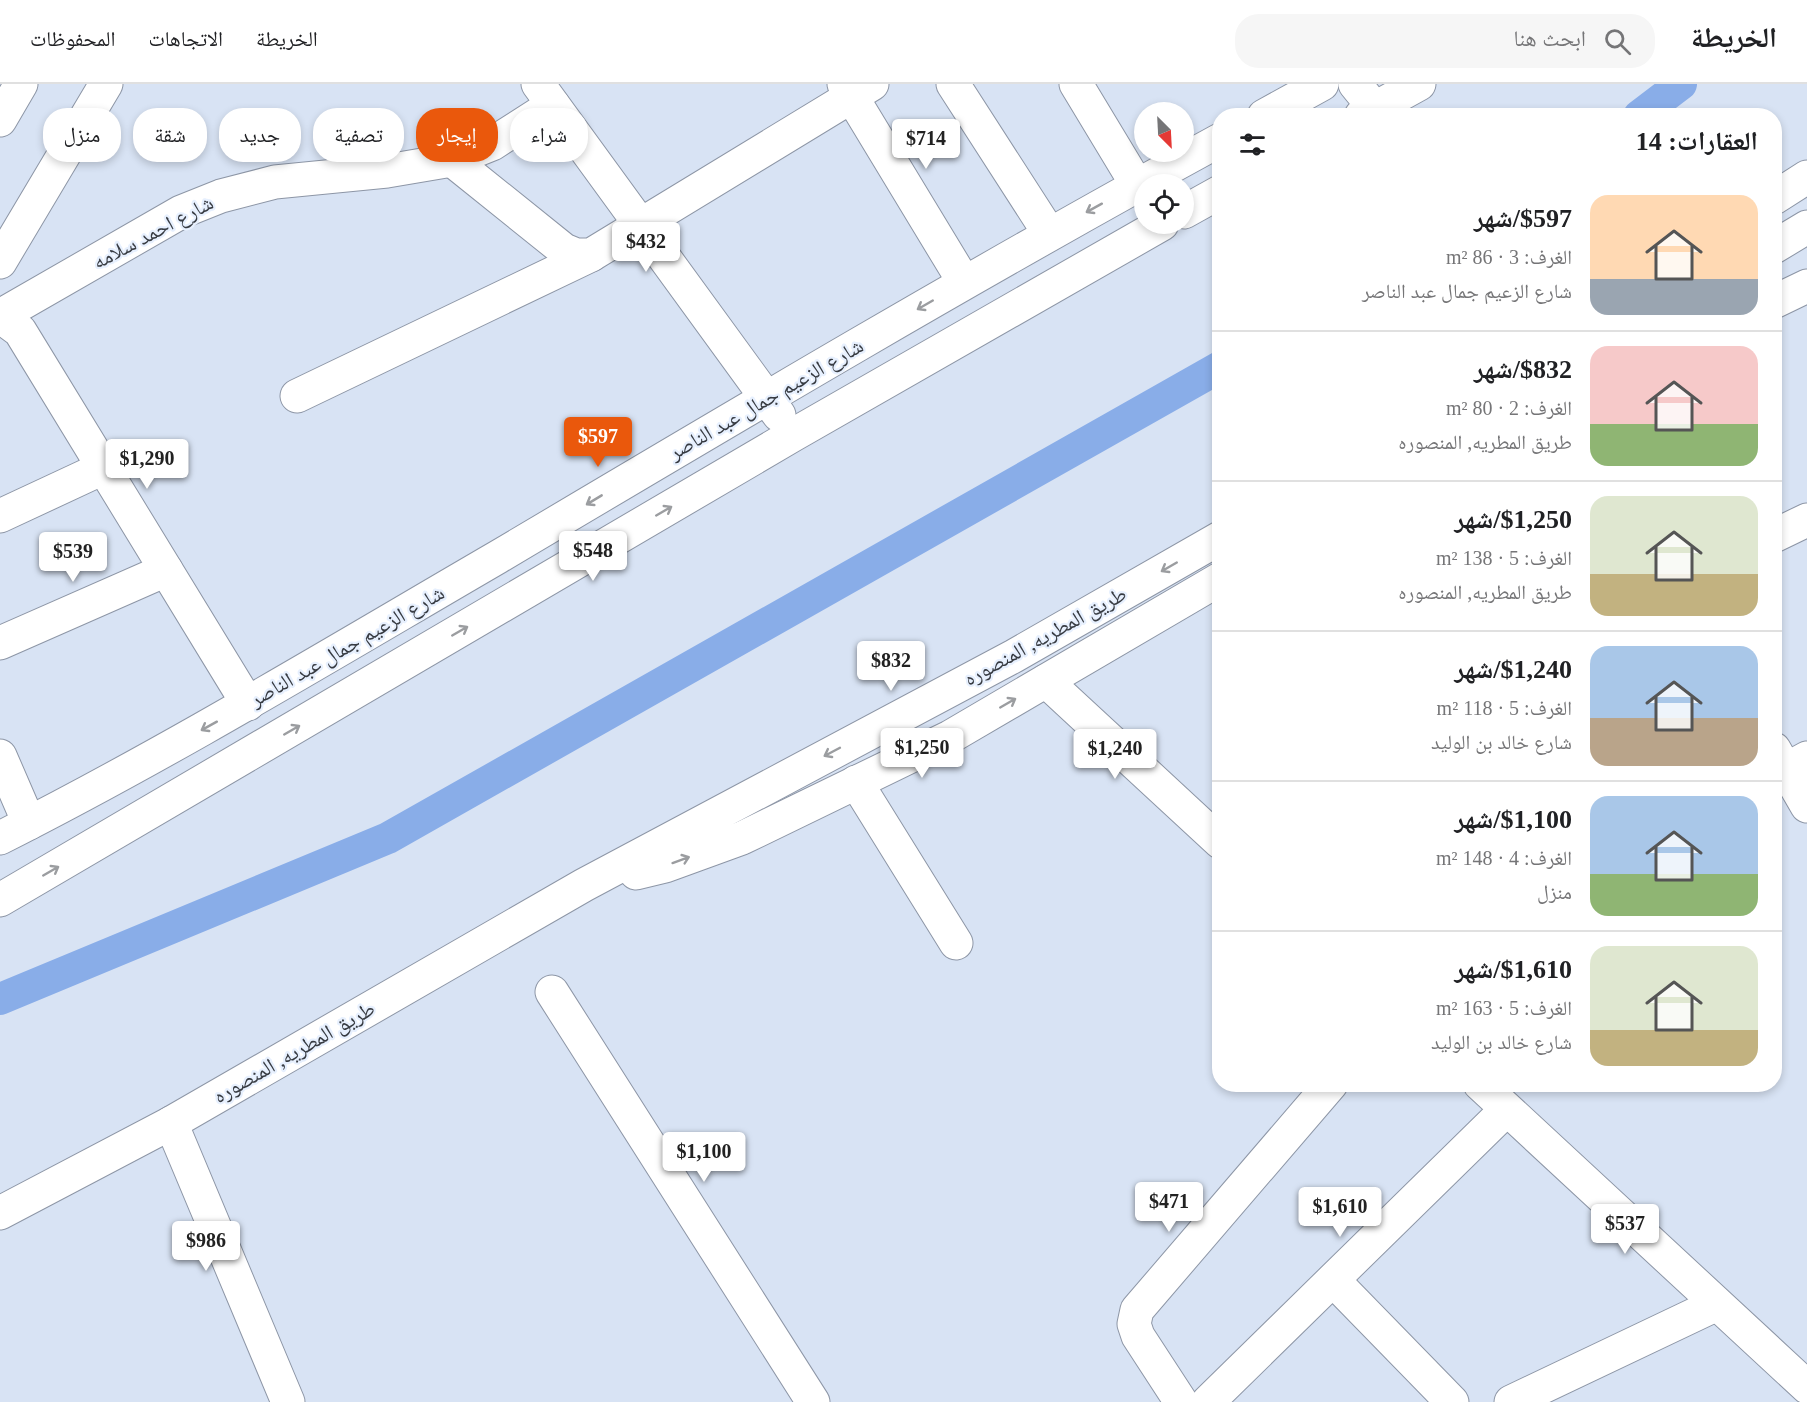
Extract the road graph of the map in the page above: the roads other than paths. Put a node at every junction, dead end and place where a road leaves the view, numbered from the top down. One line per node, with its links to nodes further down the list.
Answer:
1 (21, 84): 11 (street)
2 (106, 84): 29 (street)
3 (953, 84): 25 (street)
4 (1076, 84): 18 (street)
5 (1322, 84): 10 (street)
6 (856, 88): 23 (street); 30 (street)
7 (1412, 94): 9 (street)
8 (546, 95): 12 (street, شارع احمد سلامه); 23 (street)
9 (1368, 106)
10 (1278, 108)
11 (0, 120)
12 (498, 139)
13 (1212, 144): 16 (street, شارع الزعيم جمال عبد الناصر)
14 (440, 162): 33 (street, شارع احمد سلامه)
15 (454, 162): 28 (street)
16 (1157, 174)
17 (1807, 177): 20 (street)
18 (1134, 180)
19 (1134, 187): 25 (street, شارع الزعيم جمال عبد الناصر, one-way to 25)
20 (1782, 193)
21 (1212, 196): 22 (street)
22 (1194, 206)
23 (643, 225): 28 (street); 35 (street)
24 (1807, 227): 27 (street)
25 (1049, 233): 30 (street, شارع الزعيم جمال عبد الناصر)
26 (1145, 234): 36 (street, شارع الزعيم جمال عبد الناصر)
27 (1782, 242)
28 (591, 255): 34 (street)
29 (0, 262)
30 (964, 282): 35 (street, شارع الزعيم جمال عبد الناصر, one-way to 35)
31 (1807, 286): 32 (street)
32 (1782, 298)
33 (0, 316): 37 (street)
34 (297, 396)
35 (766, 398): 36 (street); 46 (street, شارع الزعيم جمال عبد الناصر, one-way to 46)
36 (793, 435): 55 (street, شارع الزعيم جمال عبد الناصر, one-way to 36)
37 (103, 468): 38 (street); 42 (street)
38 (0, 516)
39 (1807, 520): 40 (street)
40 (1782, 532)
41 (1212, 543): 54 (street, طريق المطريه, المنصوره, one-way to 54)
42 (166, 570): 44 (street); 46 (street)
43 (1212, 584): 45 (street, طريق المطريه, المنصوره)
44 (0, 643)
45 (1046, 681): 49 (street, طريق المطريه, المنصوره, one-way to 45); 52 (street)
46 (248, 704): 51 (street, شارع الزعيم جمال عبد الناصر, one-way to 51)
47 (0, 756): 51 (street)
48 (1789, 759): 50 (street)
49 (856, 782): 54 (street, طريق المطريه, المنصوره, one-way to 49); 56 (street)
50 (1807, 806)
51 (29, 824): 53 (street, شارع الزعيم جمال عبد الناصر)
52 (1212, 835)
53 (0, 838)
54 (584, 885): 61 (street, طريق المطريه, المنصوره)
55 (0, 900)
56 (956, 943)
57 (552, 992): 67 (street)
58 (1324, 1092): 68 (street)
59 (1488, 1092): 60 (street)
60 (1506, 1110): 63 (street); 64 (street)
61 (171, 1123): 62 (street, طريق المطريه, المنصوره); 66 (street)
62 (0, 1213)
63 (1333, 1280): 69 (street); 70 (street)
64 (1715, 1305): 65 (street); 71 (street)
65 (1807, 1387)
66 (288, 1402)
67 (813, 1402)
68 (1181, 1402)
69 (1208, 1402)
70 (1452, 1402)
71 (1511, 1402)

